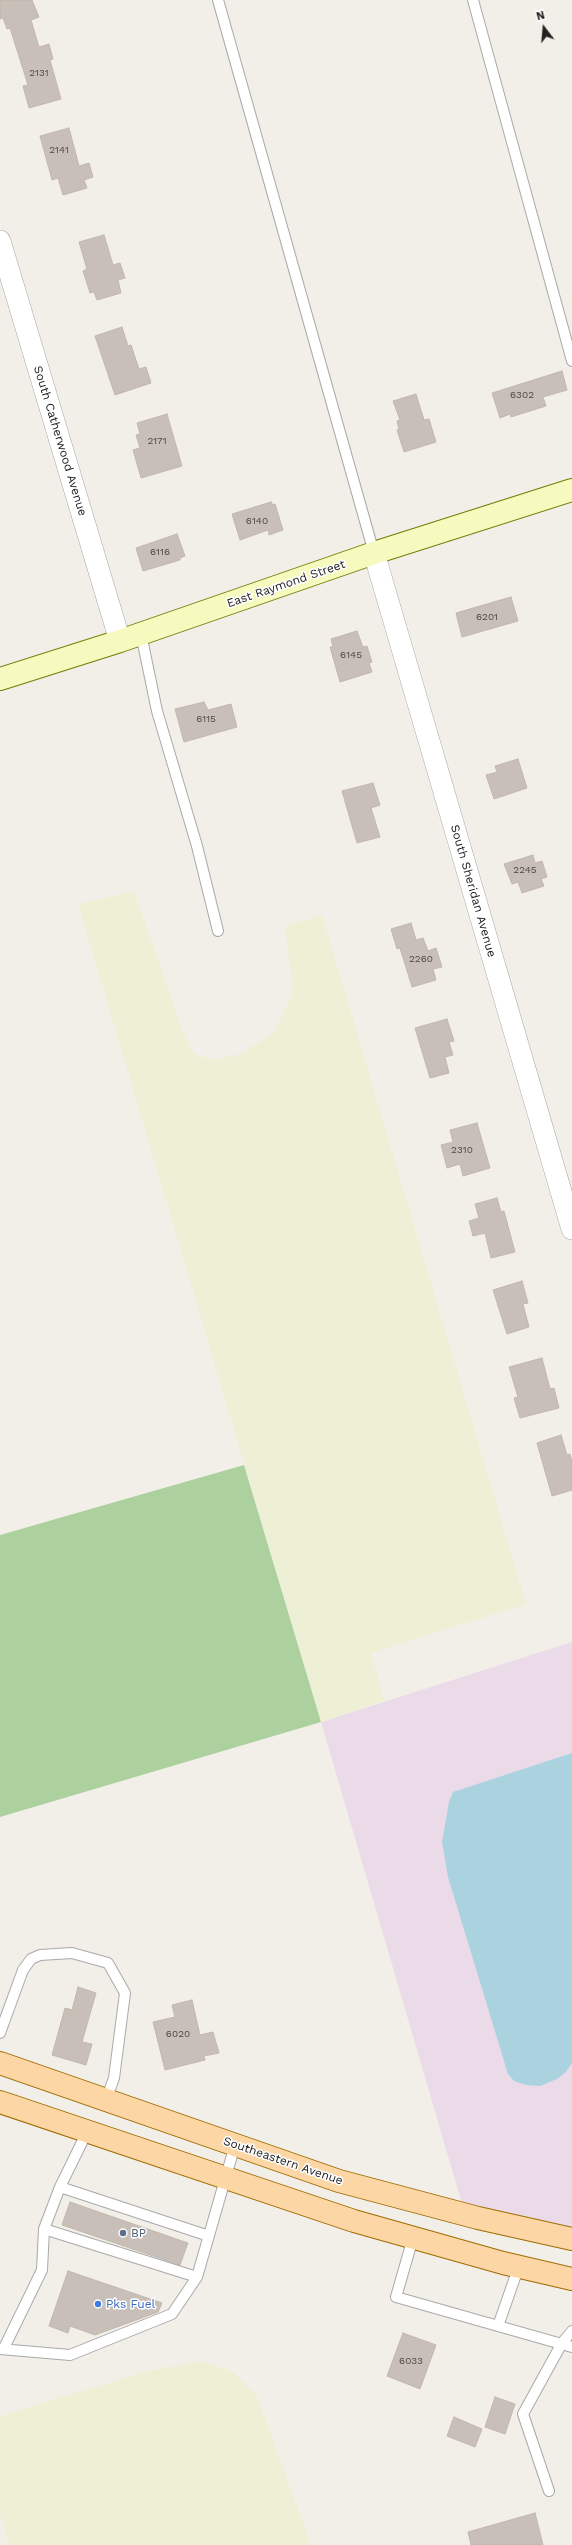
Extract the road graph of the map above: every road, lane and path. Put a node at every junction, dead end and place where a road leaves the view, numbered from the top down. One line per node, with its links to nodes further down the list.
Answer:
1 (218, 0): 6 (lane)
2 (473, 0): 4 (lane)
3 (0, 241): 8 (street, South Catherwood Avenue)
4 (572, 361)
5 (572, 490): 6 (main road, East Raymond Street)
6 (374, 553): 7 (main road, East Raymond Street); 11 (street, South Sheridan Avenue)
7 (140, 634): 8 (main road, East Raymond Street); 10 (lane)
8 (120, 641): 9 (main road, East Raymond Street)
9 (0, 679)
10 (218, 931)
11 (572, 1229)
12 (0, 2033): 14 (lane)
13 (0, 2063): 14 (main road, Southeastern Avenue)
14 (106, 2100): 17 (main road, Southeastern Avenue)
15 (0, 2102): 16 (main road)
16 (87, 2132): 18 (main road); 19 (lane)
17 (235, 2145): 18 (lane); 23 (main road, Southeastern Avenue)
18 (226, 2180): 21 (lane); 22 (main road)
19 (60, 2187): 20 (lane); 21 (lane)
20 (44, 2229): 25 (lane); 31 (lane)
21 (209, 2236): 25 (lane)
22 (413, 2238): 24 (main road); 27 (lane)
23 (572, 2239)
24 (519, 2266): 26 (main road); 27 (lane)
25 (197, 2277): 31 (lane)
26 (572, 2279)
27 (498, 2326): 29 (lane)
28 (572, 2332): 29 (lane)
29 (562, 2343): 30 (lane); 32 (lane)
30 (572, 2347)
31 (2, 2348)
32 (548, 2491)

